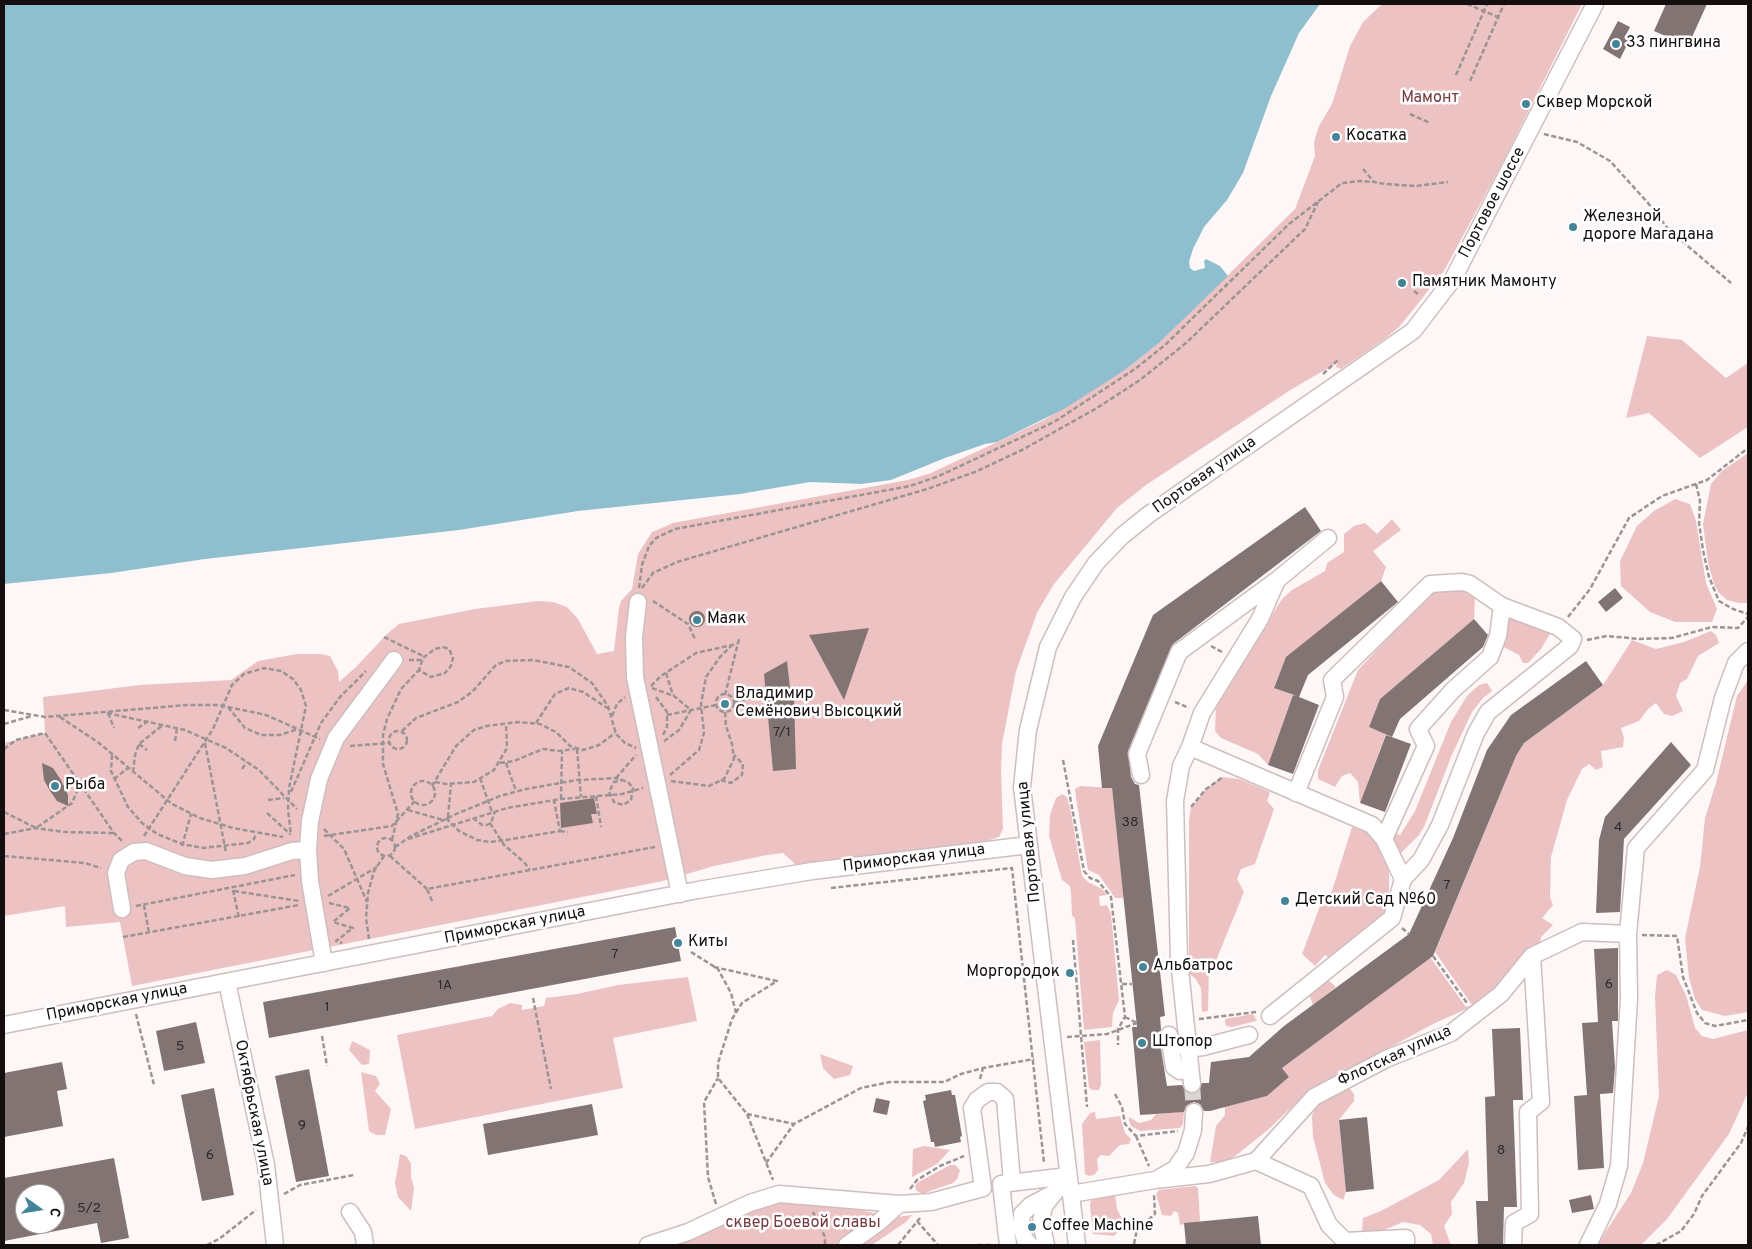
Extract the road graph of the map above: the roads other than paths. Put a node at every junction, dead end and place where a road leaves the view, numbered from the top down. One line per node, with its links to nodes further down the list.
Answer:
1 (1595, 4): 2 (street, Портовое шоссе)
2 (1305, 406): 14 (street, Портовая улица)
3 (1328, 538): 4 (street)
4 (1277, 580): 9 (street); 10 (street)
5 (638, 598): 16 (street)
6 (1502, 606): 11 (street); 12 (street); 15 (street)
7 (1748, 652): 18 (street)
8 (394, 660): 13 (street)
9 (1190, 746): 11 (street); 26 (street)
10 (1141, 775)
11 (1296, 793): 12 (street)
12 (1384, 839): 15 (street)
13 (304, 844): 17 (street); 20 (street)
14 (1029, 845): 16 (street, Приморская улица); 29 (street, Портовая улица)
15 (1403, 879): 22 (street)
16 (680, 894): 20 (street, Приморская улица)
17 (122, 909)
18 (1628, 934): 19 (street, Флотская улица); 47 (street)
19 (1532, 956): 28 (street, Флотская улица); 46 (street)
20 (324, 963): 21 (street, Приморская улица)
21 (227, 982): 23 (street, Приморская улица); 37 (street, Октябрьская улица)
22 (1276, 1012)
23 (4, 1025)
24 (1249, 1034): 26 (street)
25 (1169, 1035): 26 (street)
26 (1187, 1049)
27 (1194, 1112): 30 (street)
28 (1256, 1160): 30 (street); 45 (street)
29 (1068, 1176): 31 (street); 33 (street); 34 (street, Портовая улица)
30 (1155, 1180): 34 (street)
31 (1007, 1183): 32 (street); 32 (street); 41 (street)
32 (983, 1188): 35 (street)
33 (1052, 1194): 42 (street); 43 (street)
34 (1071, 1194): 44 (street, Портовая улица)
35 (899, 1204): 39 (street); 40 (street)
36 (350, 1212): 38 (street)
37 (275, 1245)
38 (365, 1245)
39 (648, 1245)
40 (847, 1245)
41 (1008, 1245)
42 (1030, 1245)
43 (1046, 1245)
44 (1077, 1245)
45 (1406, 1245)
46 (1513, 1245)
47 (1588, 1245)

